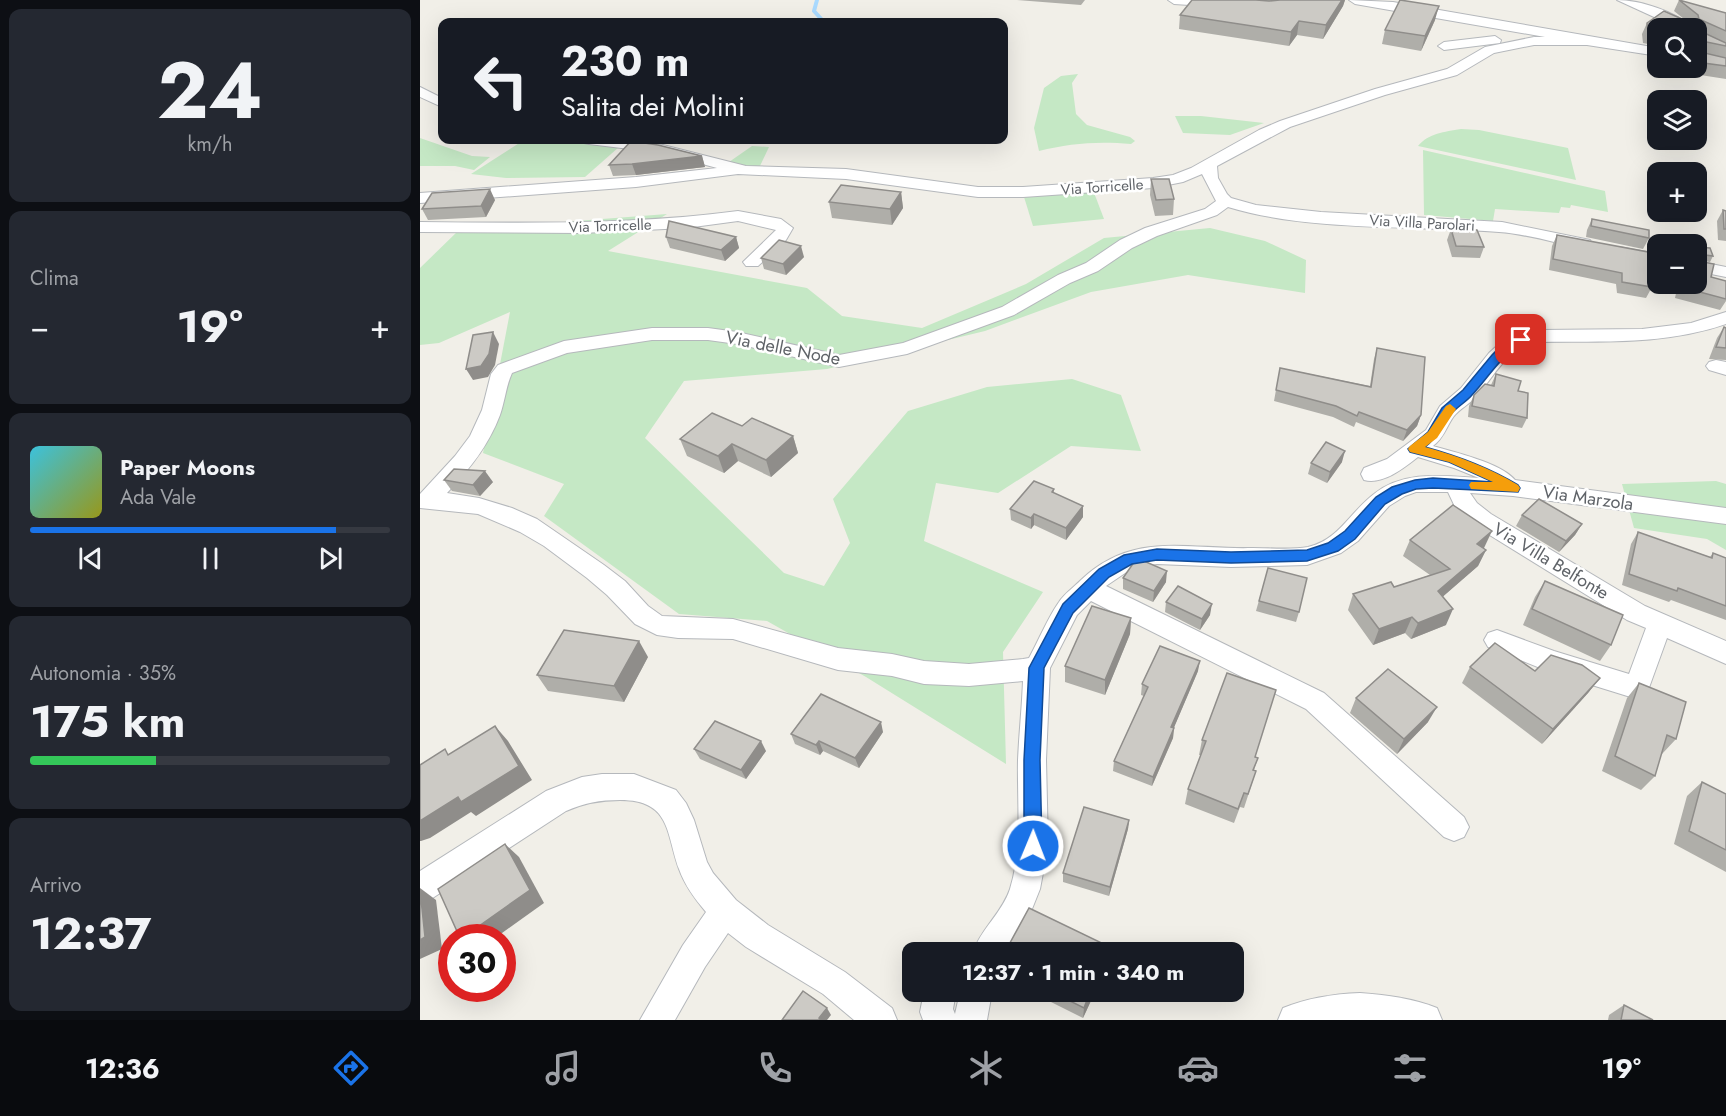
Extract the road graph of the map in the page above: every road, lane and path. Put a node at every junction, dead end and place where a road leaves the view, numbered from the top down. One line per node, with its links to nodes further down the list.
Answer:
1 (1174, 0): 5 (street)
2 (1352, 0): 4 (street)
3 (1623, 0): 6 (street)
4 (1395, 3): 7 (street)
5 (1235, 5)
6 (1667, 18)
7 (1538, 33): 8 (street); 9 (street)
8 (1584, 42): 10 (street); 11 (street, Via Torricelle)
9 (1444, 46)
10 (1647, 51)
11 (1479, 54): 12 (street, Via Torricelle); 18 (street, Via Torricelle)
12 (1459, 55)
13 (420, 91): 14 (street)
14 (438, 102)
15 (438, 105): 16 (street)
16 (420, 110)
17 (622, 144): 19 (street, Via Torricelle)
18 (1209, 165): 19 (street, Via Torricelle); 21 (street)
19 (736, 169): 20 (street, Via Torricelle)
20 (420, 198)
21 (1226, 201): 23 (street, Via Villa Parolari); 32 (street, Via delle Node)
22 (420, 227): 24 (street, Via Torricelle)
23 (1647, 257)
24 (752, 262)
25 (1707, 268): 26 (street)
26 (1726, 272)
27 (1726, 318): 28 (street)
28 (1414, 449): 29 (street); 31 (street)
29 (1372, 474)
30 (1459, 484): 31 (street, Via Marzola); 34 (street, Via Marzola); 35 (street, Via Villa Belfonte)
31 (1513, 488): 33 (street, Via Marzola)
32 (423, 504): 38 (street, Via delle Node)
33 (1726, 516)
34 (1088, 588): 38 (street, Via Marzola); 39 (street)
35 (1660, 624): 36 (street); 37 (street, Via Villa Belfonte)
36 (1497, 640)
37 (1726, 653)
38 (1037, 668): 42 (street, Via Marzola)
39 (1454, 827)
40 (420, 888): 41 (street)
41 (725, 911): 45 (street); 46 (street)
42 (996, 942)
43 (938, 1002): 47 (street)
44 (974, 1002): 48 (street)
45 (657, 1020)
46 (880, 1020)
47 (941, 1020)
48 (970, 1020)
49 (1295, 1020): 50 (street)
50 (1425, 1020)

